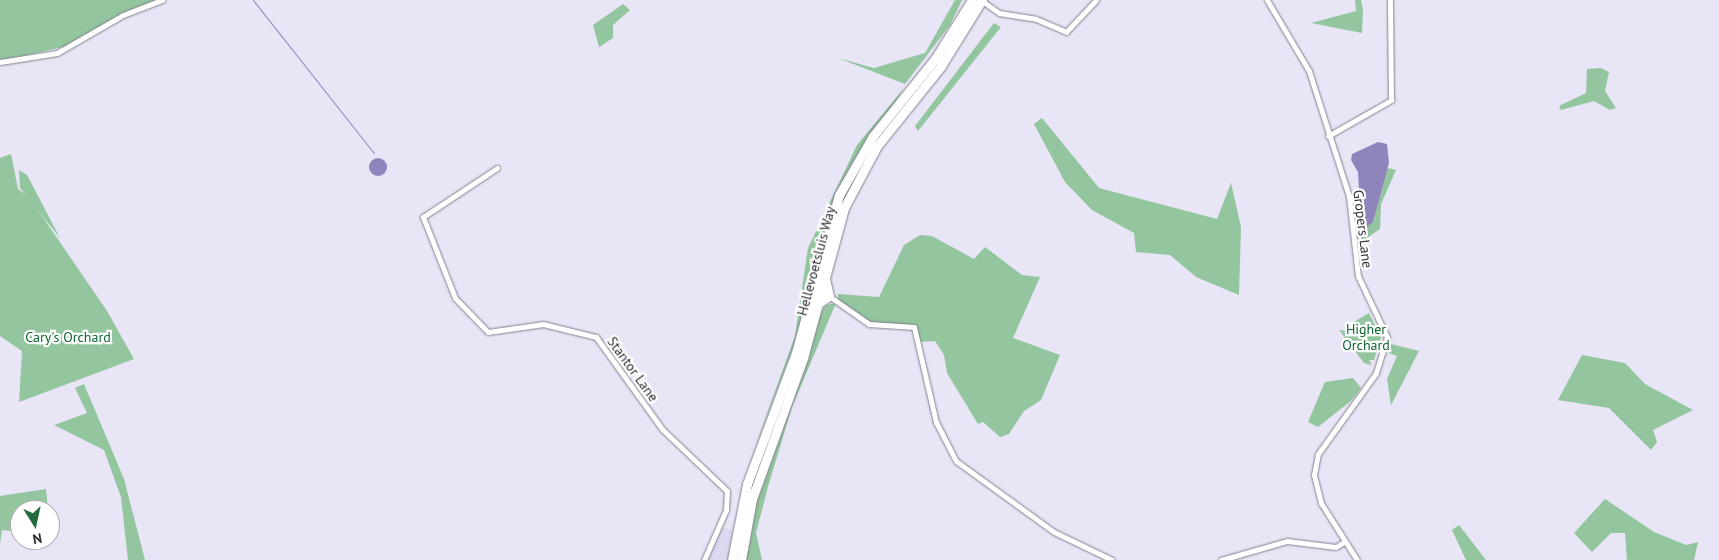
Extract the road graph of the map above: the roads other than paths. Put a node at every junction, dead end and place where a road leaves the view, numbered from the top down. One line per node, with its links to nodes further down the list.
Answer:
1 (162, 0): 6 (street)
2 (979, 0): 3 (street); 9 (highway, Hellevoetsluis Way); 14 (highway, Hellevoetsluis Way)
3 (1096, 0)
4 (1267, 0): 7 (street, Gropers Lane)
5 (1390, 0): 7 (street)
6 (0, 62)
7 (1328, 136): 12 (street, Gropers Lane)
8 (497, 168): 13 (street, Stantor Lane)
9 (825, 268): 10 (highway); 11 (highway, Hellevoetsluis Way)
10 (830, 296): 11 (highway); 16 (street)
11 (817, 304): 15 (highway, Hellevoetsluis Way)
12 (1344, 542): 17 (street); 18 (street, Gropers Lane)
13 (704, 560)
14 (732, 560)
15 (741, 560)
16 (1112, 560)
17 (1221, 560)
18 (1357, 560)

